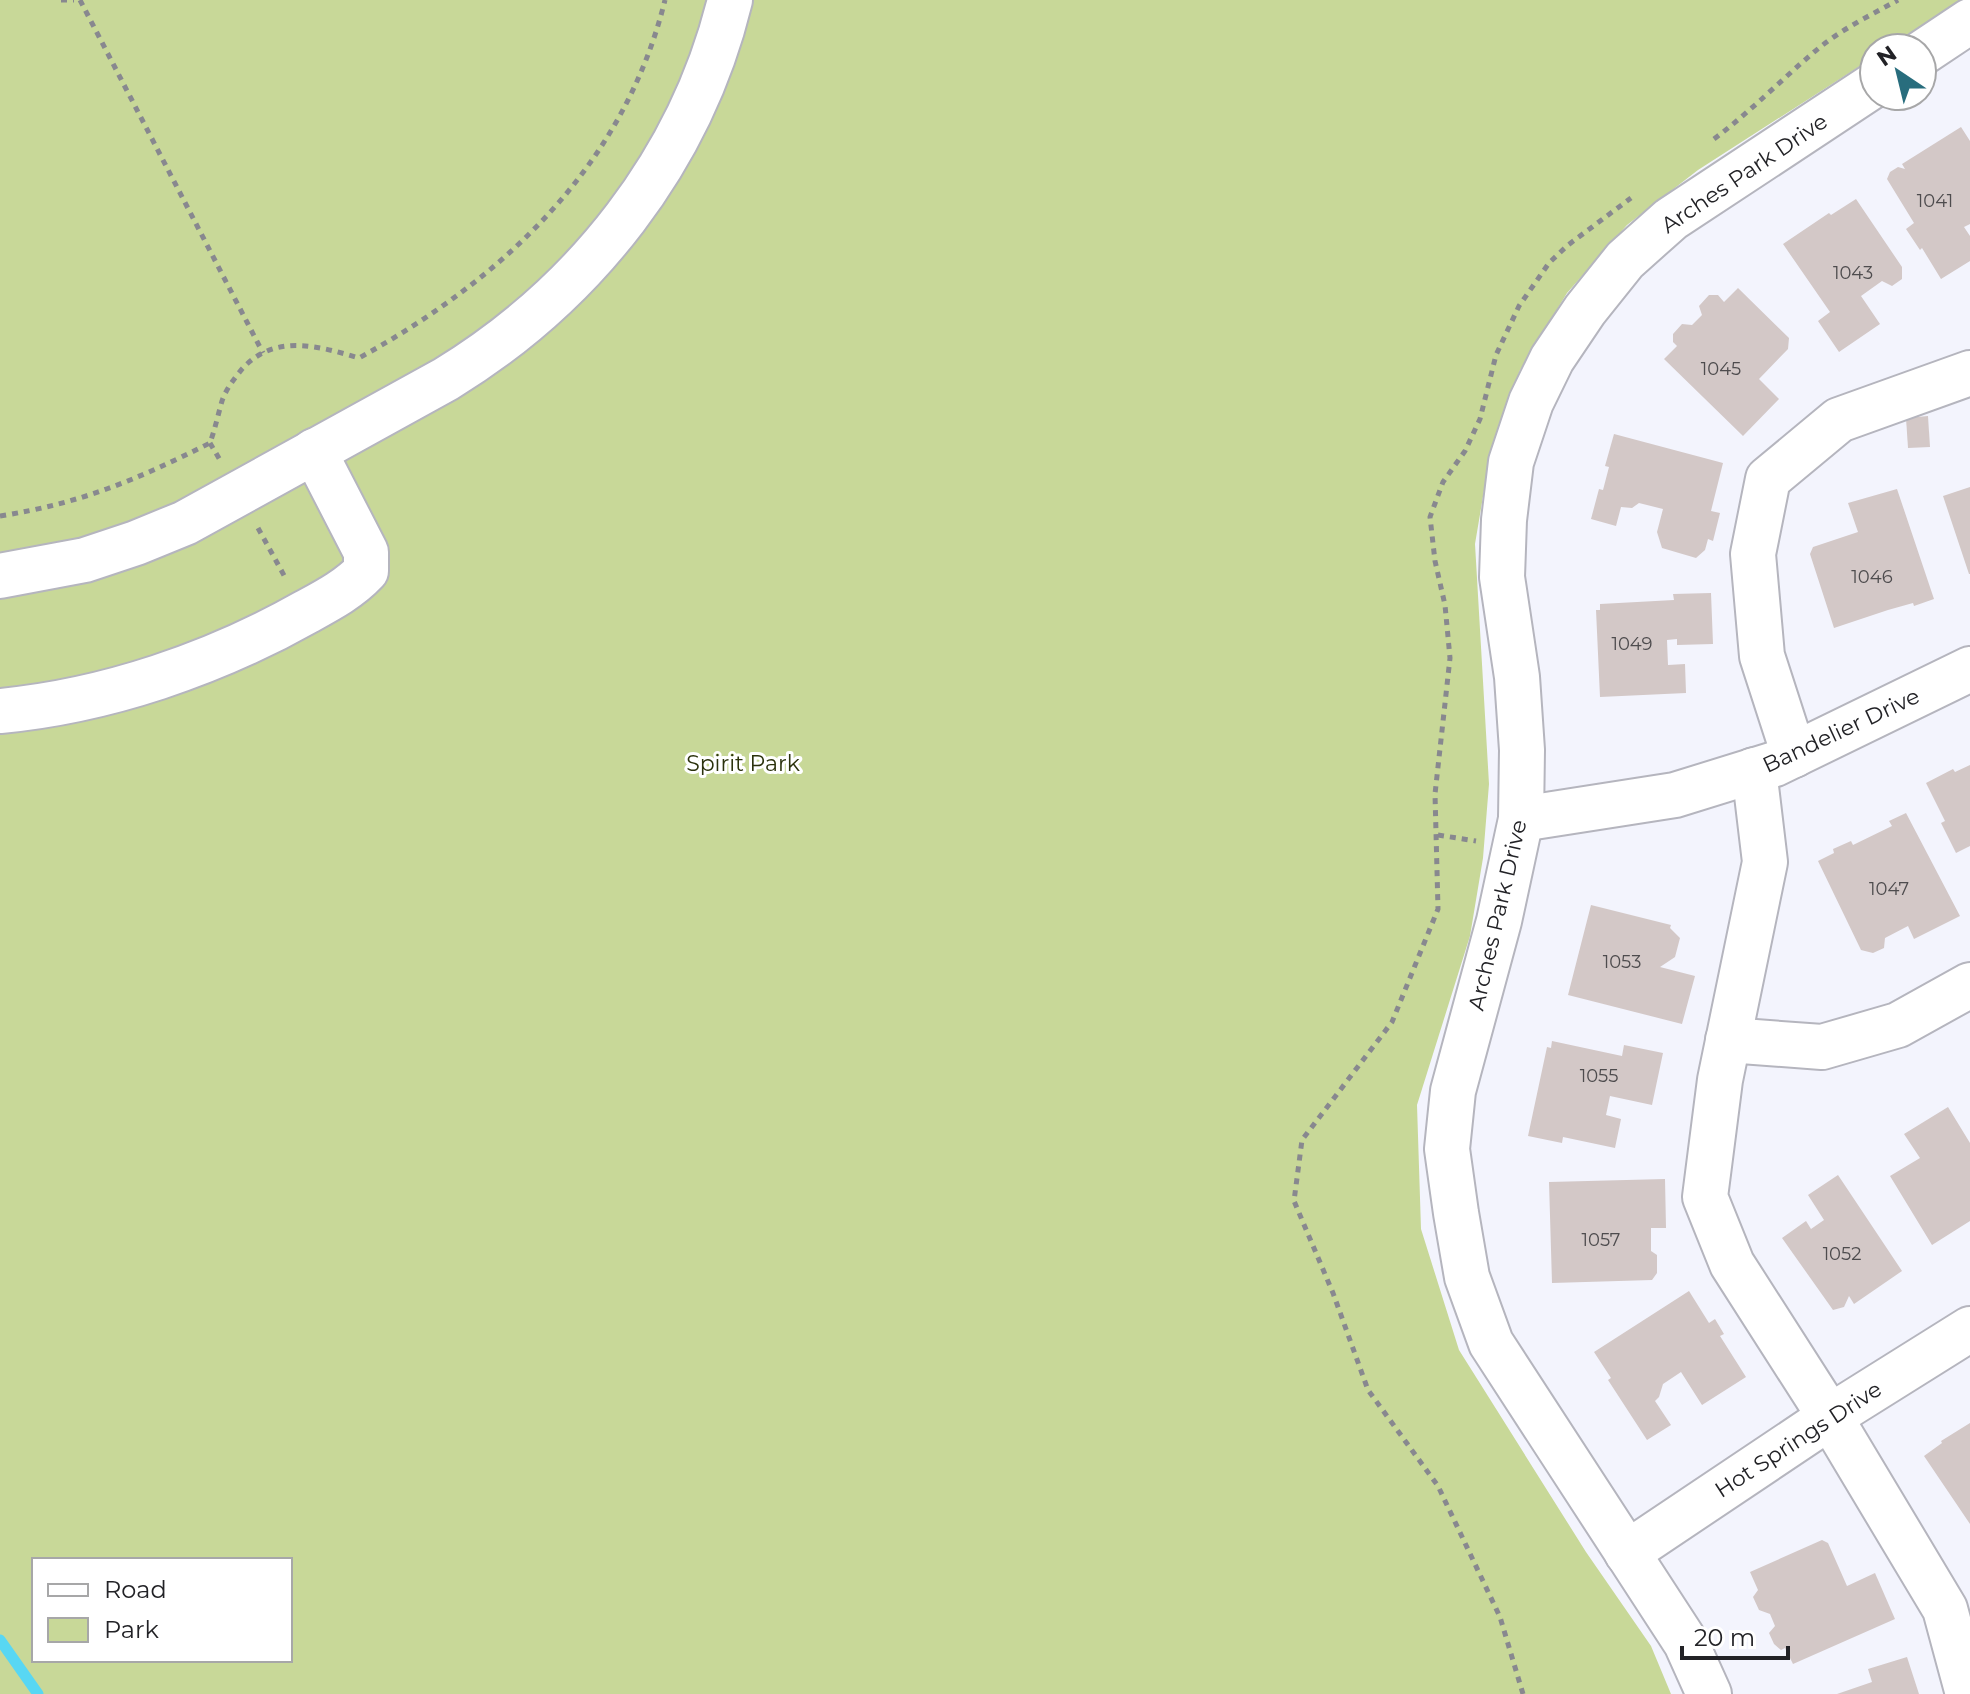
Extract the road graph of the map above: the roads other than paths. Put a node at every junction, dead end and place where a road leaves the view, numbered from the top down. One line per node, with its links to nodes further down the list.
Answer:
1 (730, 0): 6 (street)
2 (1970, 21): 3 (street)
3 (1938, 42)
4 (1858, 96): 12 (street, Arches Park Drive)
5 (1970, 373): 10 (street)
6 (314, 451): 7 (street); 9 (street)
7 (0, 576)
8 (1970, 669): 10 (street, Bandelier Drive)
9 (0, 711)
10 (1794, 755): 11 (street, Bandelier Drive)
11 (1754, 770): 12 (street, Bandelier Drive); 14 (street)
12 (1521, 819): 17 (street, Arches Park Drive)
13 (1970, 985): 14 (street)
14 (1728, 1040): 16 (street)
15 (1970, 1329): 16 (street, Hot Springs Drive)
16 (1830, 1417): 17 (street, Hot Springs Drive); 18 (street)
17 (1627, 1553): 19 (street, Arches Park Drive)
18 (1961, 1625): 20 (street)
19 (1709, 1694)
20 (1968, 1694)

